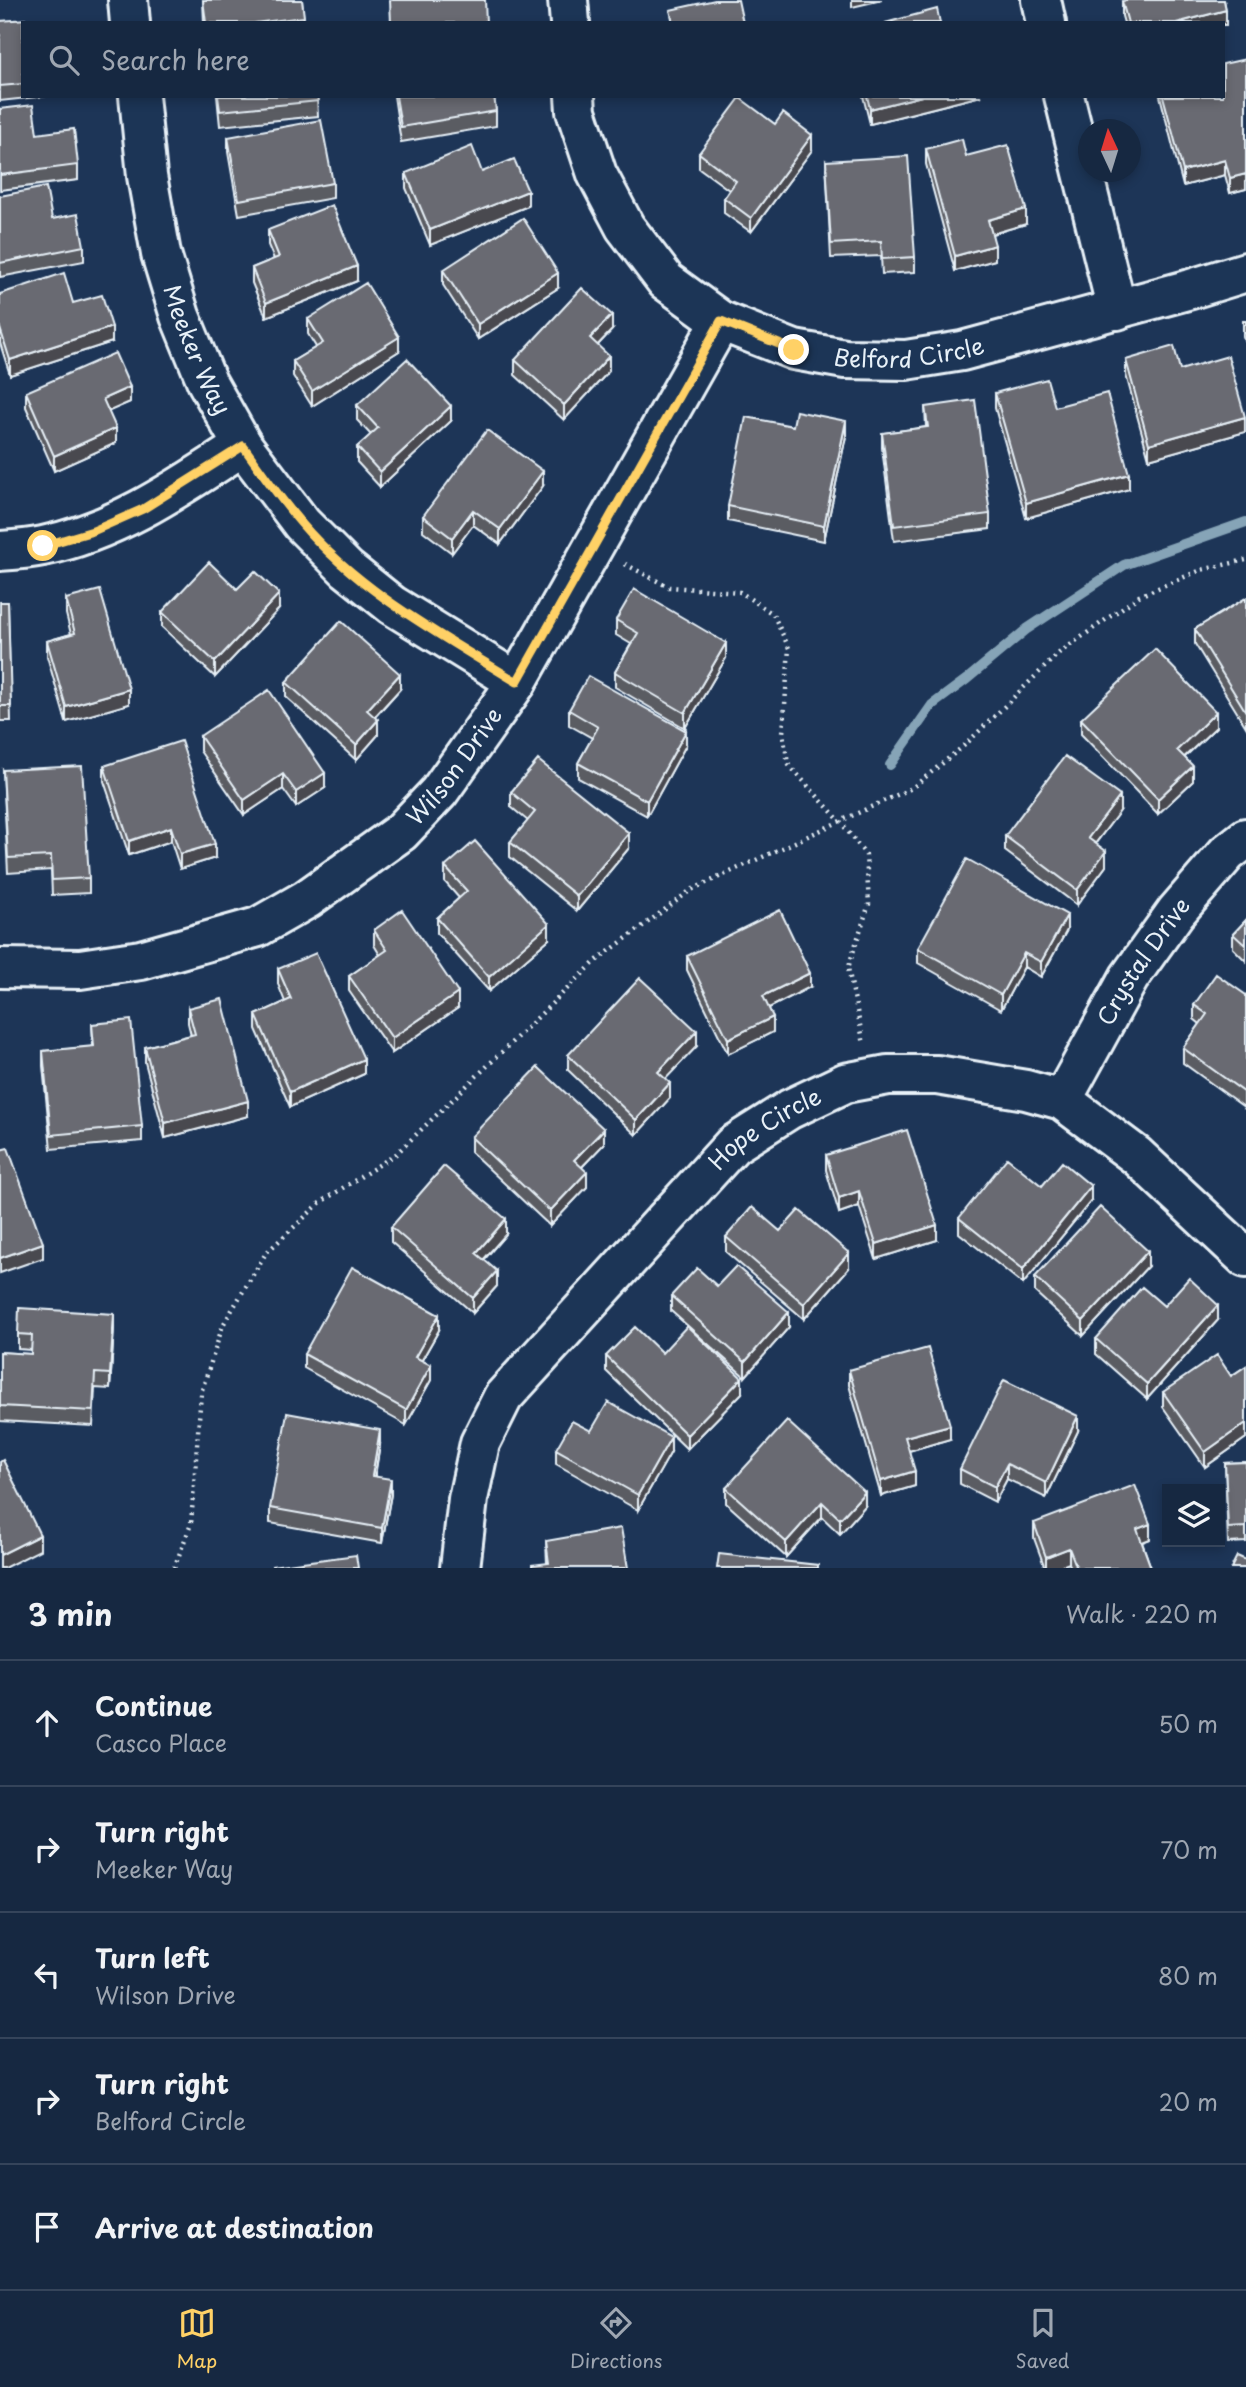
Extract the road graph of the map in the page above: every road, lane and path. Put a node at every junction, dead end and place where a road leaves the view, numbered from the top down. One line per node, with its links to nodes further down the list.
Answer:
1 (128, 0): 4 (street)
2 (568, 0): 5 (street)
3 (1041, 0): 6 (street)
4 (130, 21)
5 (570, 21)
6 (1046, 21)
7 (139, 98): 13 (street, Meeker Way)
8 (575, 98): 12 (street, Belford Circle)
9 (1064, 98): 11 (street)
10 (1246, 272): 11 (street, Belford Circle)
11 (1117, 310): 12 (street, Belford Circle)
12 (721, 321): 14 (street, Wilson Drive)
13 (243, 446): 15 (street); 17 (street, Meeker Way)
14 (593, 547): 17 (street, Wilson Drive); 18 (path)
15 (0, 551)
16 (1246, 560): 18 (path)
17 (517, 682): 20 (street, Wilson Drive)
18 (840, 821): 21 (path); 24 (path)
19 (1246, 838): 22 (street, Crystal Drive)
20 (0, 968)
21 (871, 1078): 22 (street, Hope Circle); 25 (street, Hope Circle)
22 (1062, 1100): 23 (street, Hope Circle)
23 (1246, 1258)
24 (174, 1568)
25 (460, 1568)

